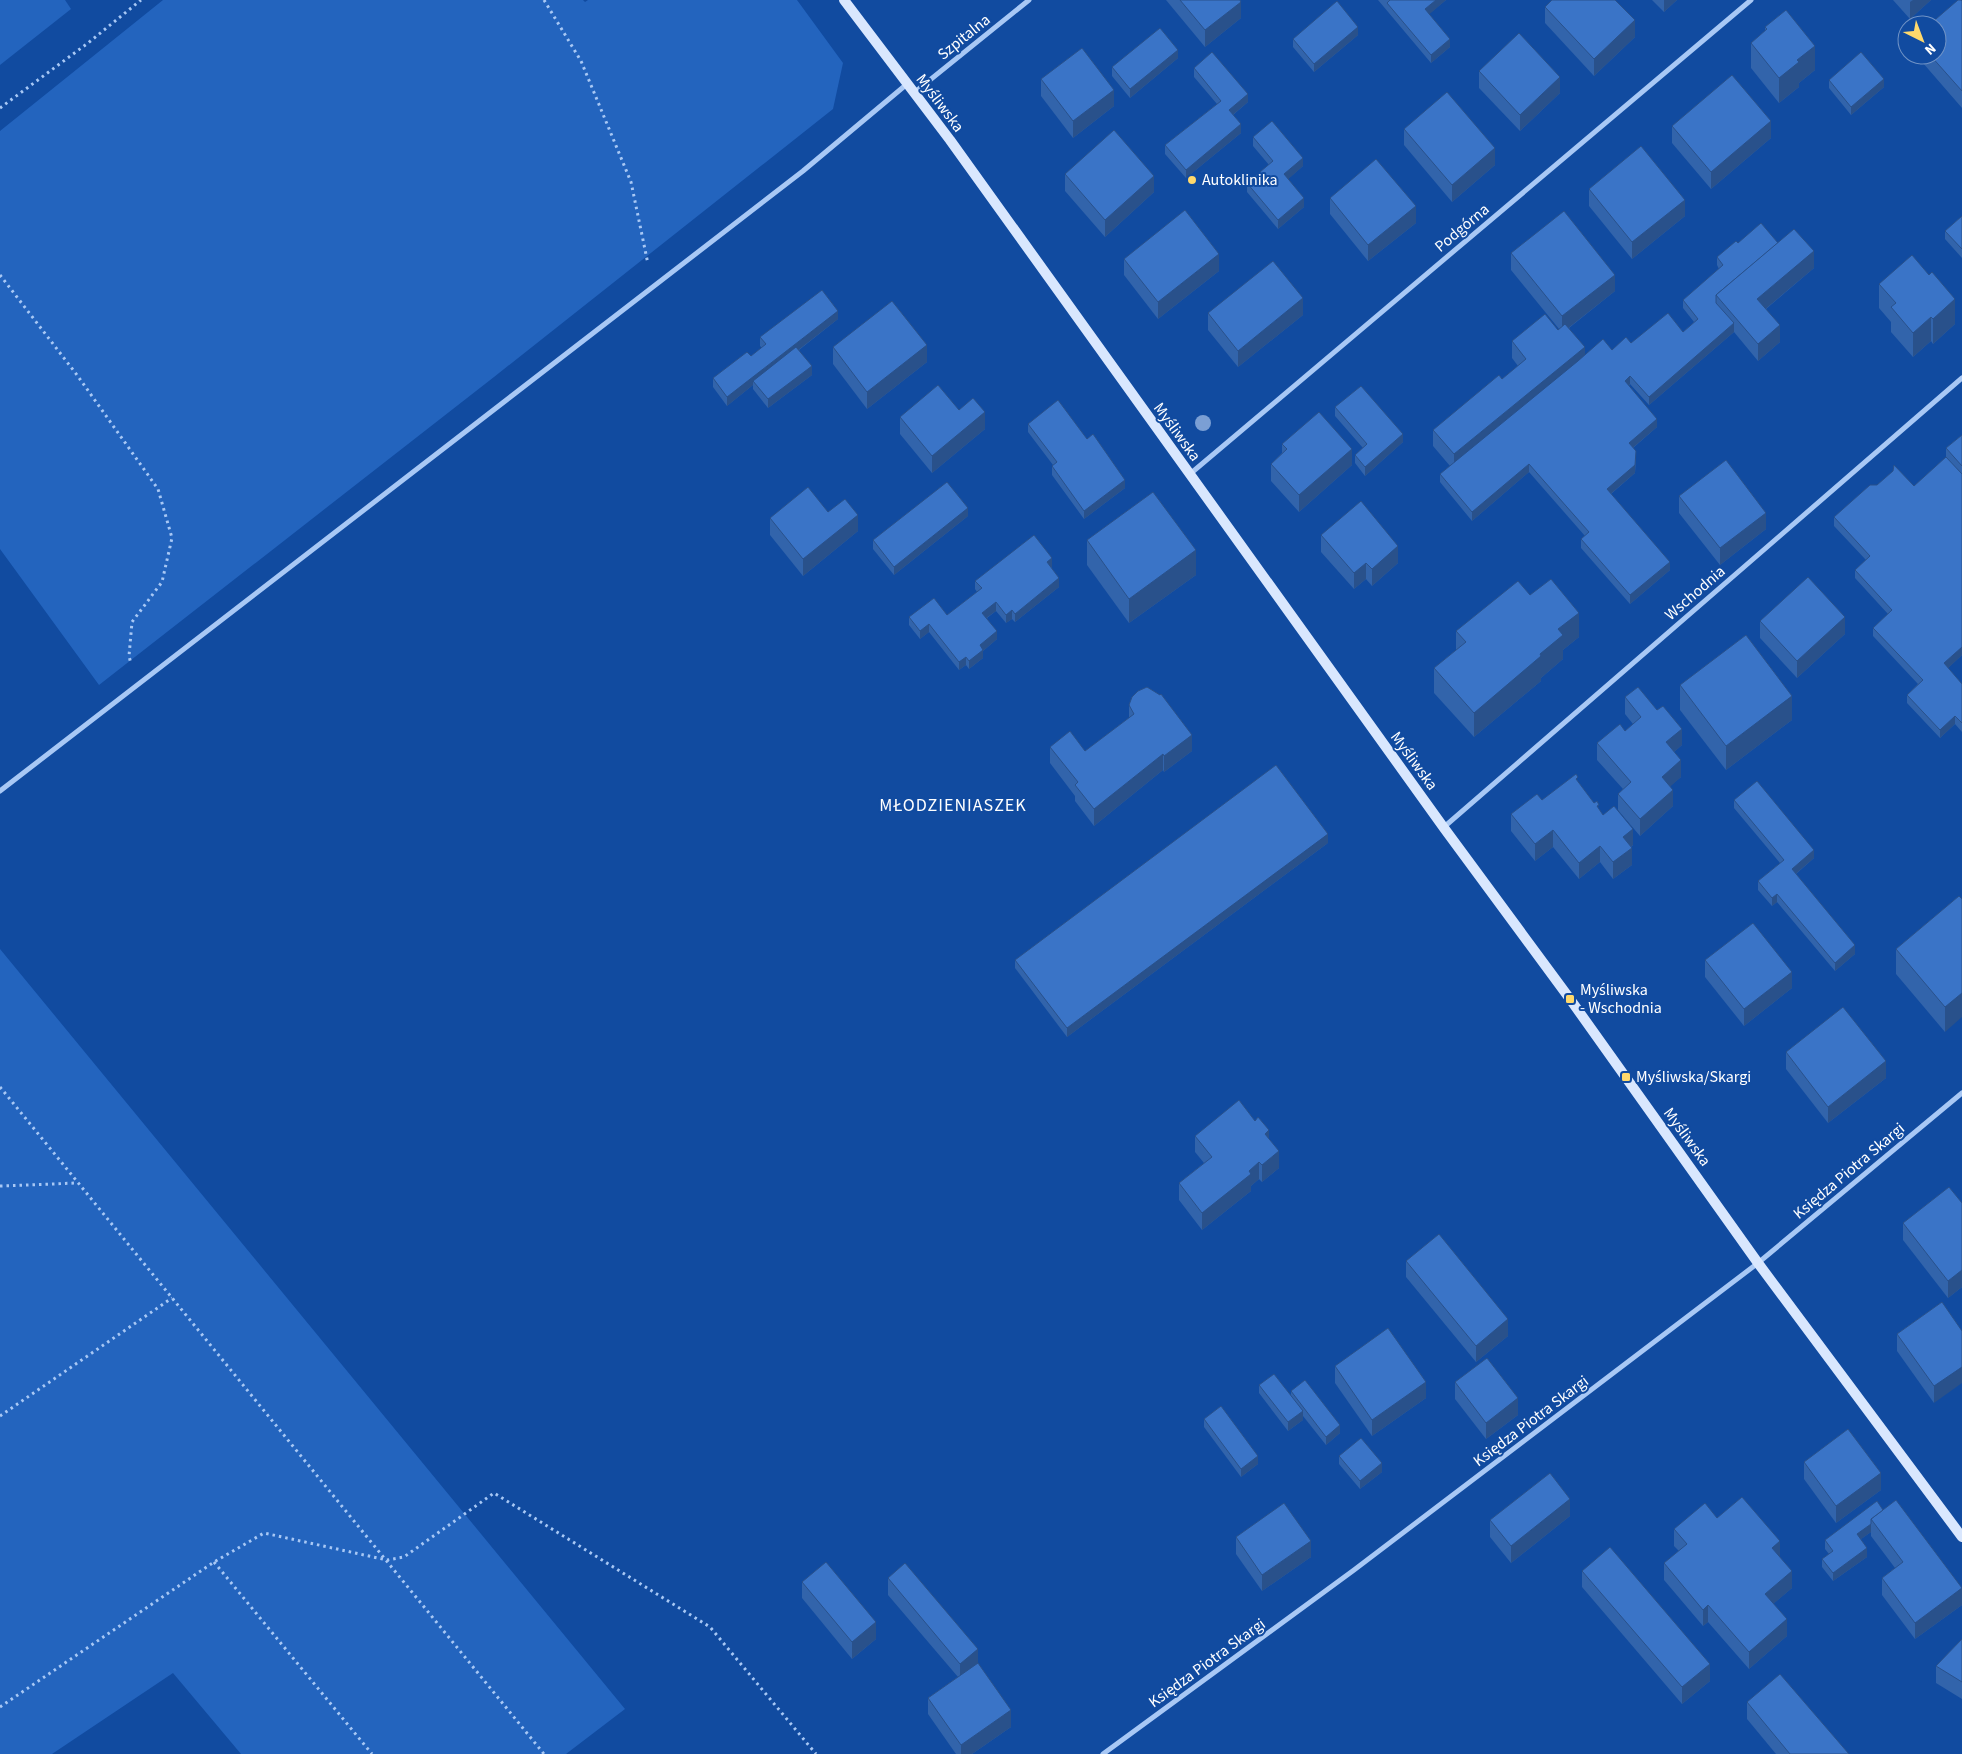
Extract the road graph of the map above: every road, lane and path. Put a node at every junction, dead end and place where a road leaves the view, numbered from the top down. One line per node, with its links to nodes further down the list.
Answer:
1 (141, 0): 8 (path)
2 (544, 0): 10 (path)
3 (844, 0): 6 (street, Myśliwska)
4 (1029, 0): 7 (street, Szpitalna)
5 (1751, 0): 12 (street, Podgórna)
6 (907, 84): 7 (street, Myśliwska); 10 (street)
7 (914, 93): 12 (street, Myśliwska)
8 (0, 108)
9 (0, 275): 13 (path)
10 (653, 286): 13 (street)
11 (1962, 378): 15 (street, Wschodnia)
12 (1190, 474): 15 (street, Myśliwska)
13 (136, 686): 14 (street)
14 (0, 791)
15 (1444, 828): 20 (street, Myśliwska)
16 (0, 1087): 18 (path)
17 (1962, 1093): 20 (street, Księdza Piotra Skargi)
18 (78, 1183): 19 (path); 21 (path)
19 (0, 1186)
20 (1758, 1264): 23 (street, Myśliwska); 30 (street, Księdza Piotra Skargi)
21 (172, 1298): 22 (path); 24 (path)
22 (0, 1416)
23 (1962, 1537)
24 (387, 1560): 25 (path); 28 (path); 29 (path)
25 (214, 1562): 26 (path); 27 (path)
26 (0, 1706)
27 (372, 1754)
28 (544, 1754)
29 (816, 1754)
30 (1103, 1754)

